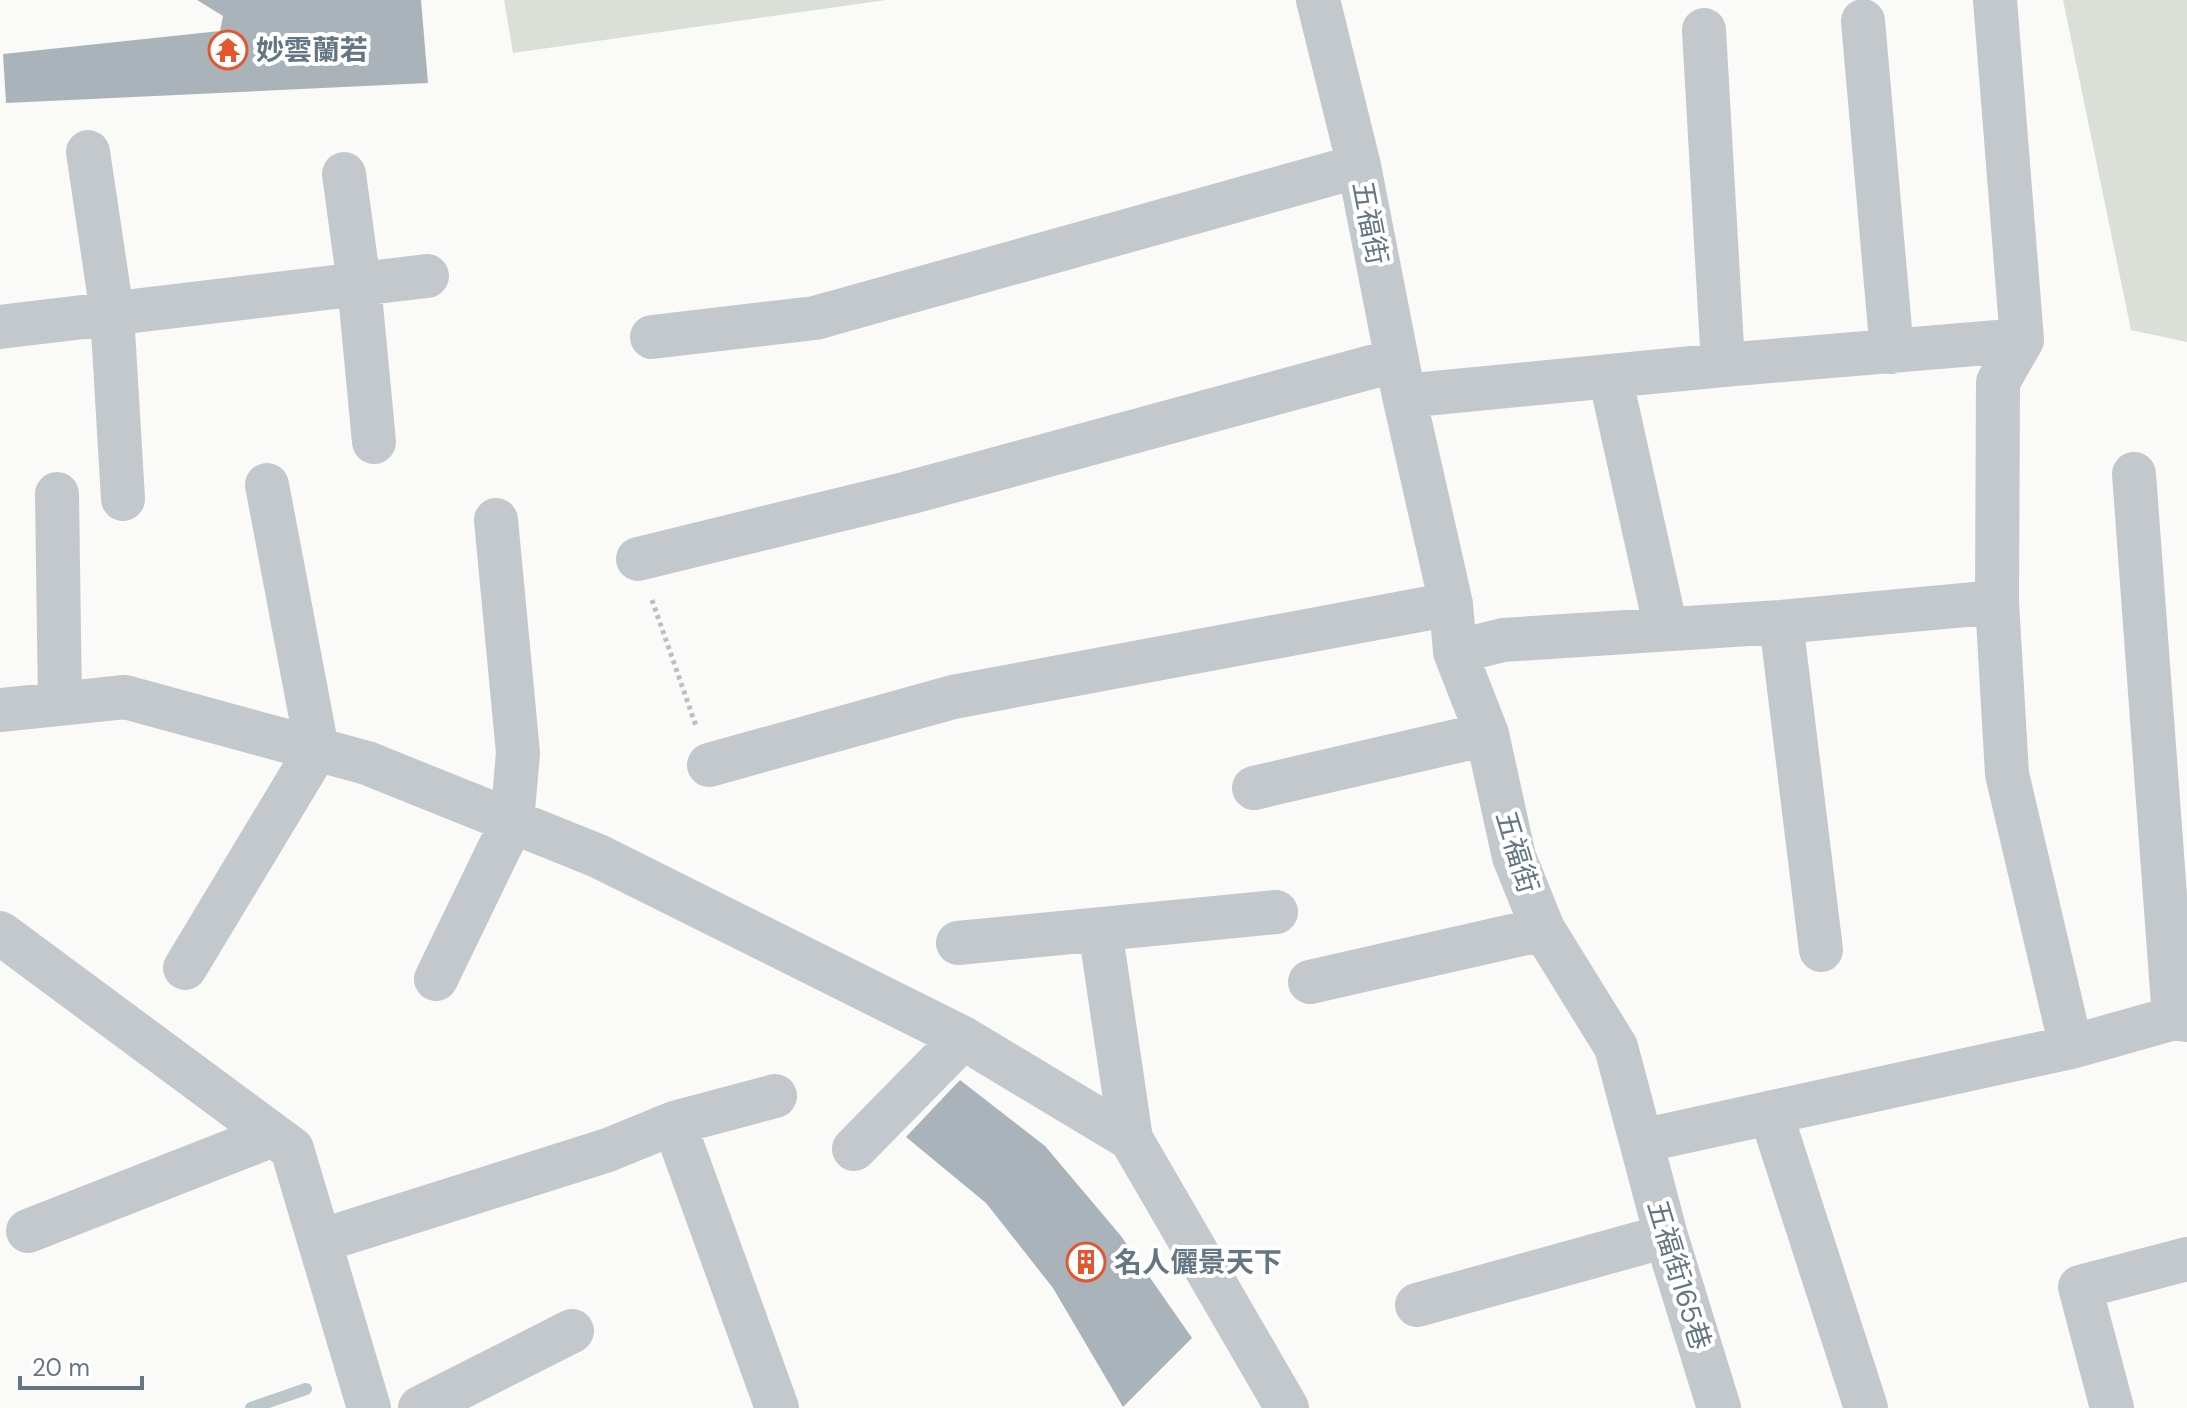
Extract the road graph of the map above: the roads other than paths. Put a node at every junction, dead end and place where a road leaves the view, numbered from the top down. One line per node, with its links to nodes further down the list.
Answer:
1 (1318, 0): 6 (street, 五福街)
2 (1995, 0): 13 (street)
3 (1863, 21): 14 (street)
4 (1704, 30): 15 (street)
5 (88, 152): 10 (street)
6 (1359, 166): 12 (street); 17 (street, 五福街)
7 (344, 174): 9 (street)
8 (427, 276): 9 (street)
9 (359, 284): 10 (street); 18 (street)
10 (112, 313): 11 (street); 22 (street)
11 (0, 327)
12 (652, 337)
13 (2022, 340): 14 (street); 25 (street)
14 (1892, 352): 15 (street)
15 (1723, 365): 16 (street)
16 (1610, 376): 17 (street); 28 (street)
17 (1401, 378): 24 (street); 26 (street, 五福街)
18 (374, 442)
19 (2134, 474): 46 (street)
20 (267, 485): 33 (street)
21 (57, 494): 30 (street)
22 (123, 499)
23 (496, 520): 36 (street)
24 (638, 559)
25 (1997, 602): 27 (street); 48 (street)
26 (1451, 604): 29 (street, 五福街); 34 (street)
27 (1781, 622): 28 (street); 42 (street)
28 (1666, 629): 29 (street)
29 (1455, 652): 32 (street, 五福街)
30 (60, 704): 31 (street); 33 (street)
31 (0, 710)
32 (1487, 734): 35 (street); 39 (street, 五福街)
33 (317, 749): 36 (street); 43 (street)
34 (709, 765)
35 (1254, 788)
36 (512, 822): 44 (street); 47 (street)
37 (1276, 912): 38 (street)
38 (1100, 929): 41 (street); 53 (street)
39 (1543, 929): 45 (street); 54 (street, 五福街)
40 (0, 933): 52 (street)
41 (958, 943)
42 (1821, 950)
43 (185, 968)
44 (436, 979)
45 (1310, 982)
46 (2181, 1019): 48 (street)
47 (963, 1038): 53 (street); 55 (street)
48 (2071, 1047): 50 (street)
49 (775, 1096): 51 (street)
50 (1771, 1114): 54 (street); 67 (street)
51 (674, 1123): 58 (street); 64 (street)
52 (273, 1135): 56 (street); 58 (street)
53 (1131, 1139): 65 (street)
54 (1641, 1141): 57 (street, 五福街165巷)
55 (854, 1149)
56 (28, 1231)
57 (1666, 1236): 60 (street); 66 (street, 五福街165巷)
58 (320, 1241): 62 (street)
59 (2187, 1259): 68 (street)
60 (1417, 1305)
61 (572, 1331): 63 (street)
62 (369, 1408)
63 (420, 1408)
64 (777, 1408)
65 (1287, 1408)
66 (1719, 1408)
67 (1866, 1408)
68 (2112, 1408)

